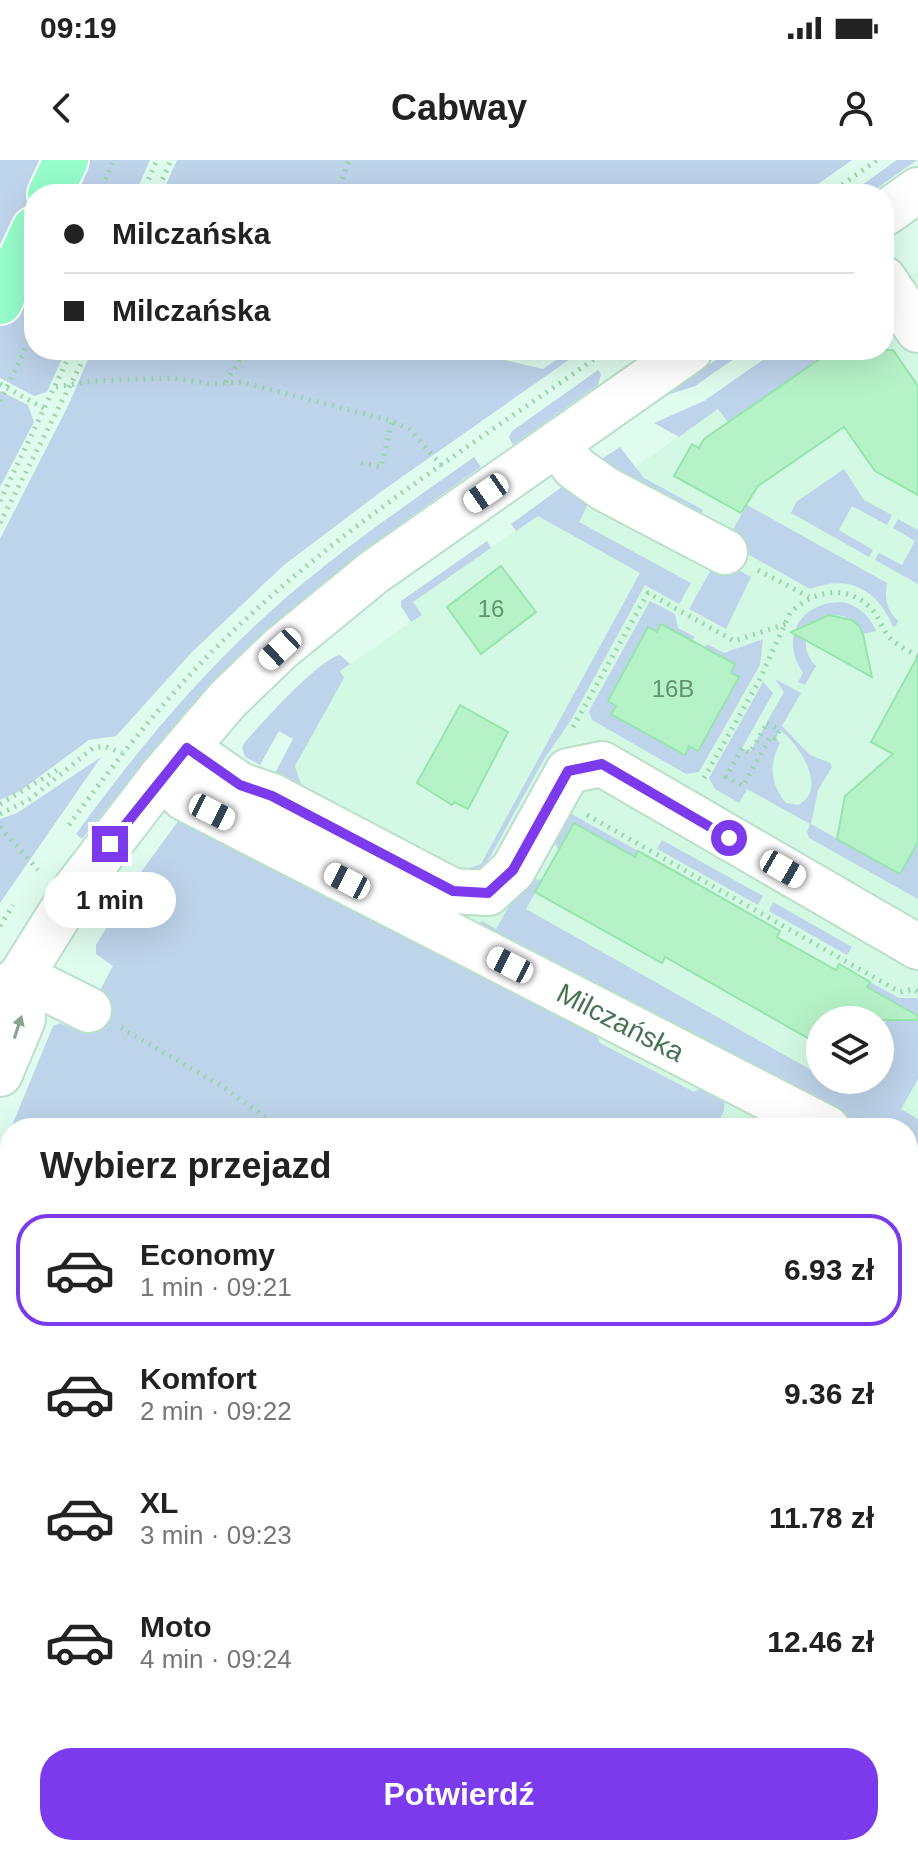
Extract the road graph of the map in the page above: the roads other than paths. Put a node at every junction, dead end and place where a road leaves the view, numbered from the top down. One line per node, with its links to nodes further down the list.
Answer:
1 (66, 160): 2 (main road)
2 (55, 184)
3 (918, 190): 4 (street)
4 (894, 207)
5 (24, 250): 7 (main road)
6 (894, 294): 8 (street)
7 (0, 302)
8 (918, 330)
9 (676, 360): 10 (street)
10 (558, 443): 11 (street); 12 (street)
11 (725, 552)
12 (174, 762): 13 (street); 14 (street); 17 (street, Milczańska)
13 (918, 947)
14 (11, 985): 15 (street); 16 (street, one-way to 14)
15 (89, 1010)
16 (0, 1074)
17 (808, 1118)

